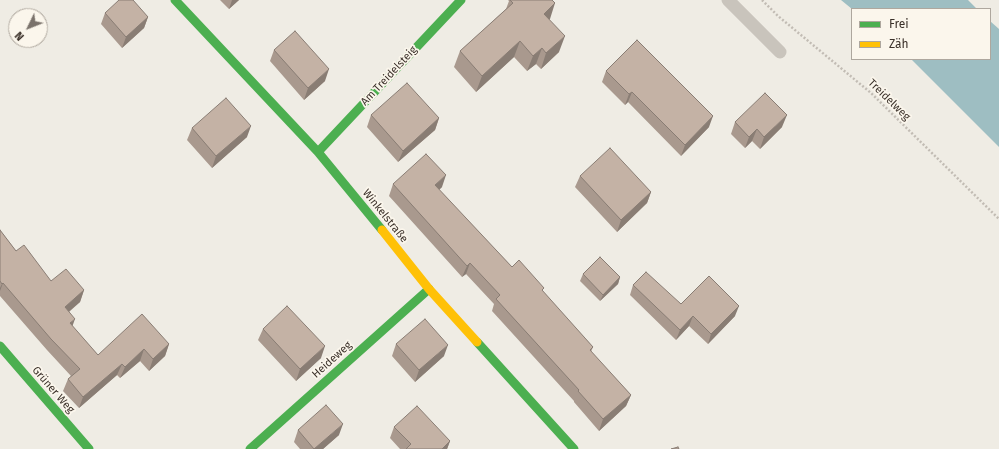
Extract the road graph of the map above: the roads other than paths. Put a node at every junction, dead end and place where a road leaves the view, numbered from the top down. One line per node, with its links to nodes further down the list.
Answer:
1 (175, 0): 5 (street, Winkelstraße)
2 (461, 0): 5 (street, Am Treidelsteig)
3 (728, 0): 4 (lane)
4 (780, 52)
5 (318, 152): 6 (street, Winkelstraße)
6 (429, 289): 9 (street, Heideweg); 10 (street, Winkelstraße)
7 (0, 346): 8 (street, Grüner Weg)
8 (89, 449)
9 (250, 449)
10 (574, 449)

